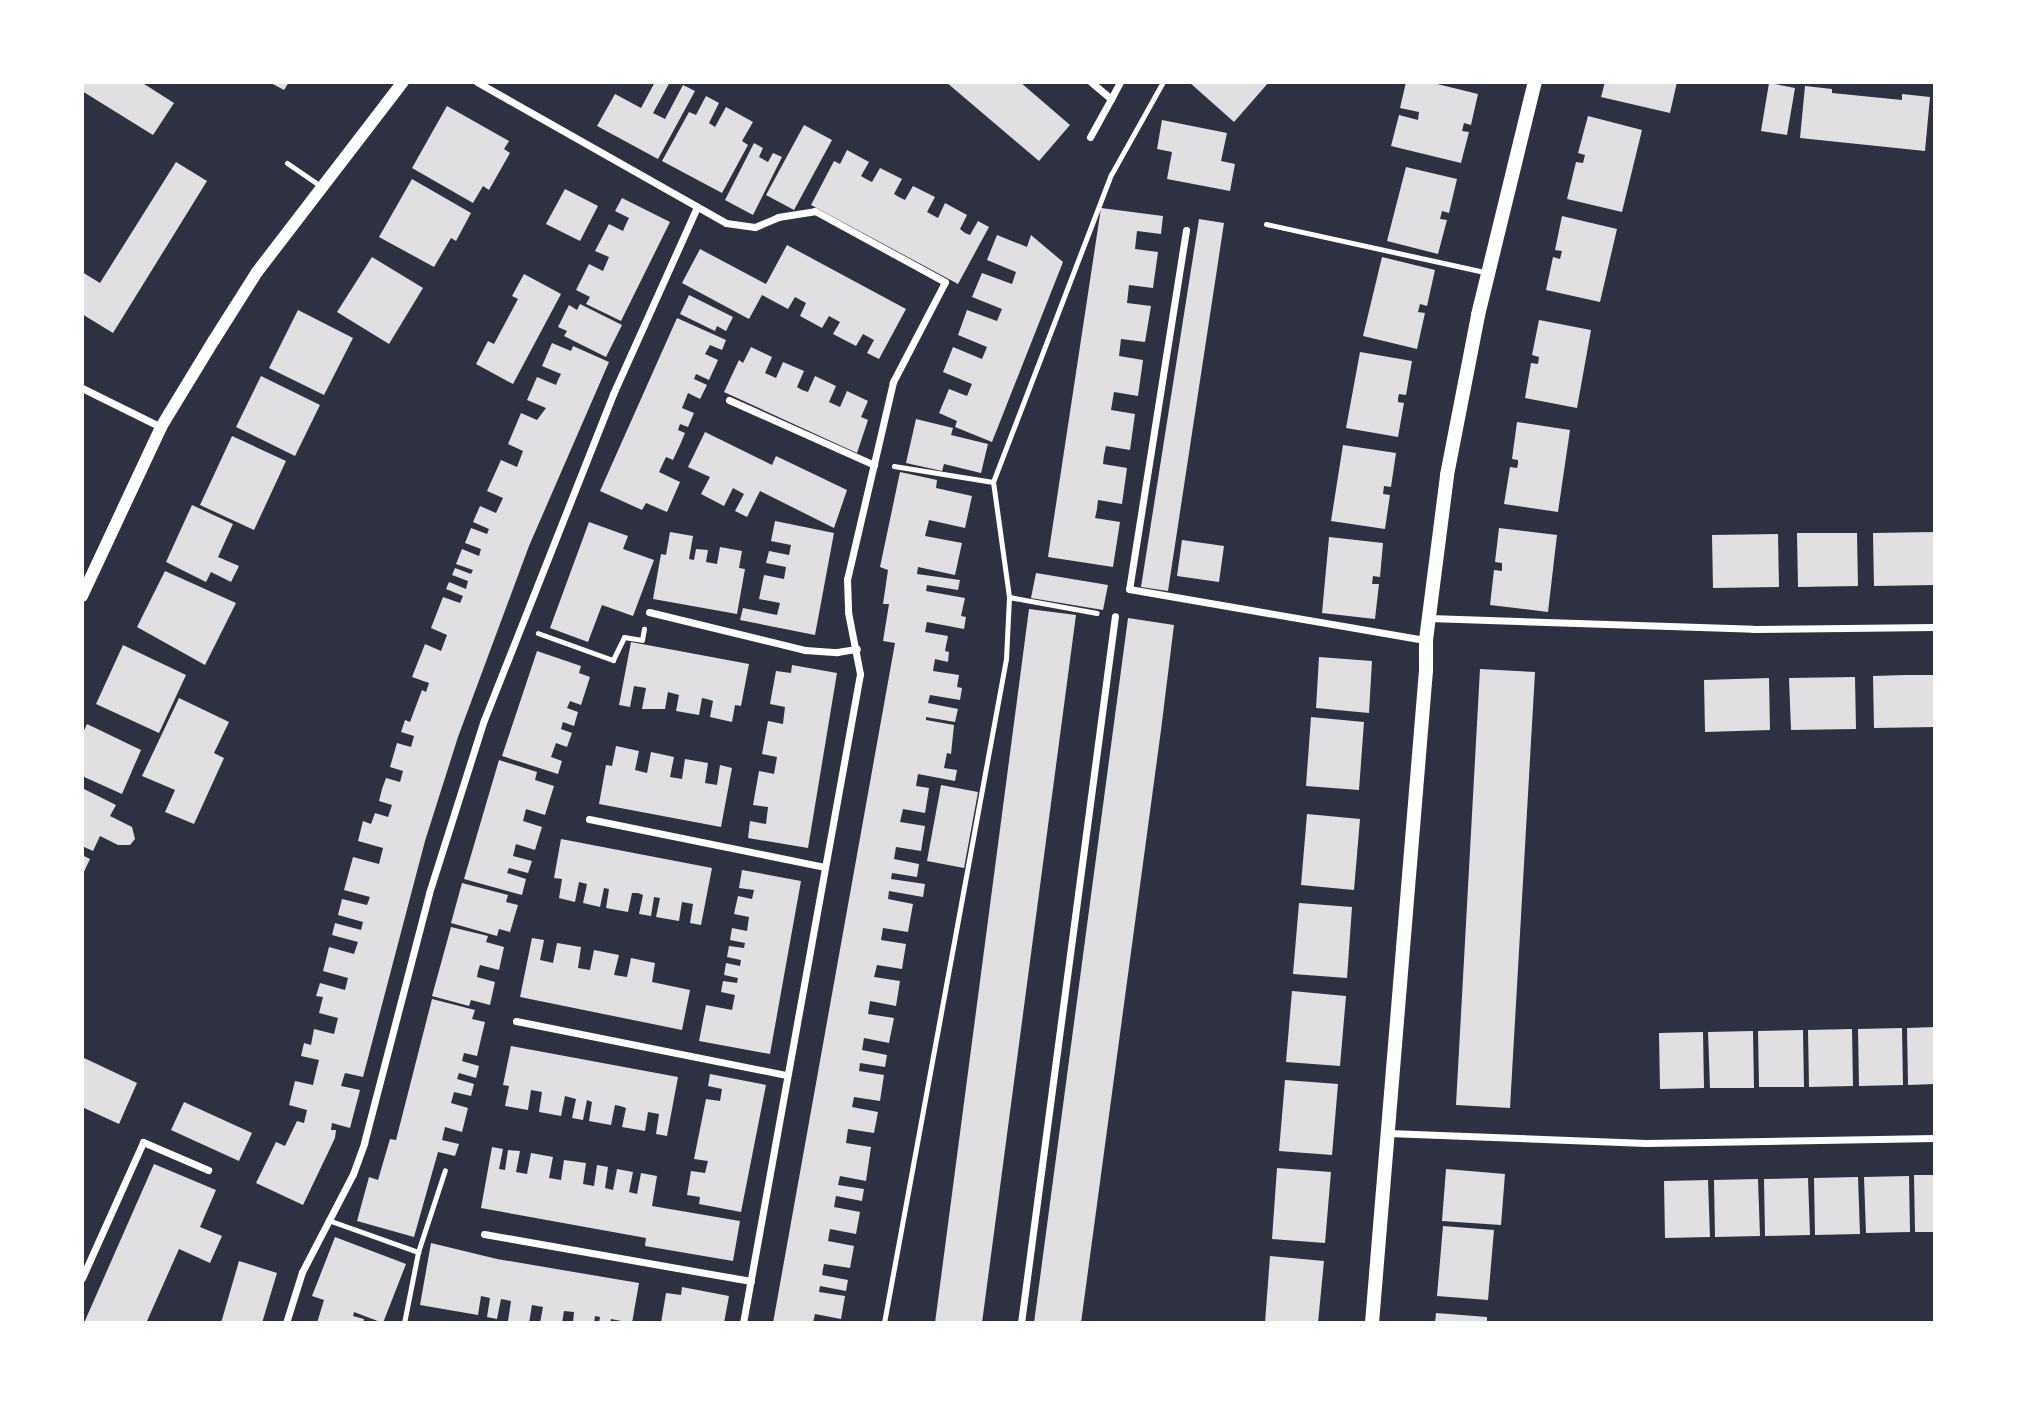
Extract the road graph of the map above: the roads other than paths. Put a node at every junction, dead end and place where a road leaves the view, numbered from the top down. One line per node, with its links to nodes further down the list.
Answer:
1 (403, 82): 9 (street)
2 (477, 82): 10 (street)
3 (1091, 82): 6 (street)
4 (1120, 82): 6 (street)
5 (1535, 82): 13 (main road)
6 (1111, 99): 7 (street)
7 (1090, 137)
8 (286, 163): 9 (lane)
9 (322, 187): 16 (street)
10 (697, 207): 17 (street); 33 (street)
11 (1266, 224): 13 (lane)
12 (1186, 230): 23 (street)
13 (1488, 274): 21 (main road)
14 (82, 388): 16 (street)
15 (729, 400): 17 (street)
16 (161, 427): 18 (street)
17 (874, 464): 24 (street)
18 (82, 596)
19 (649, 612): 24 (street)
20 (1115, 616): 41 (street)
21 (1429, 618): 22 (street); 23 (main road)
22 (1935, 627)
23 (1426, 640): 29 (main road)
24 (857, 649): 26 (street)
25 (589, 819): 26 (street)
26 (824, 867): 28 (street)
27 (516, 1021): 28 (street)
28 (788, 1075): 37 (street)
29 (1387, 1133): 30 (street); 42 (main road)
30 (1935, 1138)
31 (208, 1170): 36 (street)
32 (445, 1170): 35 (lane)
33 (328, 1220): 35 (lane); 38 (street)
34 (484, 1234): 37 (street)
35 (418, 1252): 39 (lane)
36 (82, 1278)
37 (751, 1280): 40 (street)
38 (286, 1323)
39 (404, 1323)
40 (743, 1323)
41 (1021, 1323)
42 (1372, 1323)

